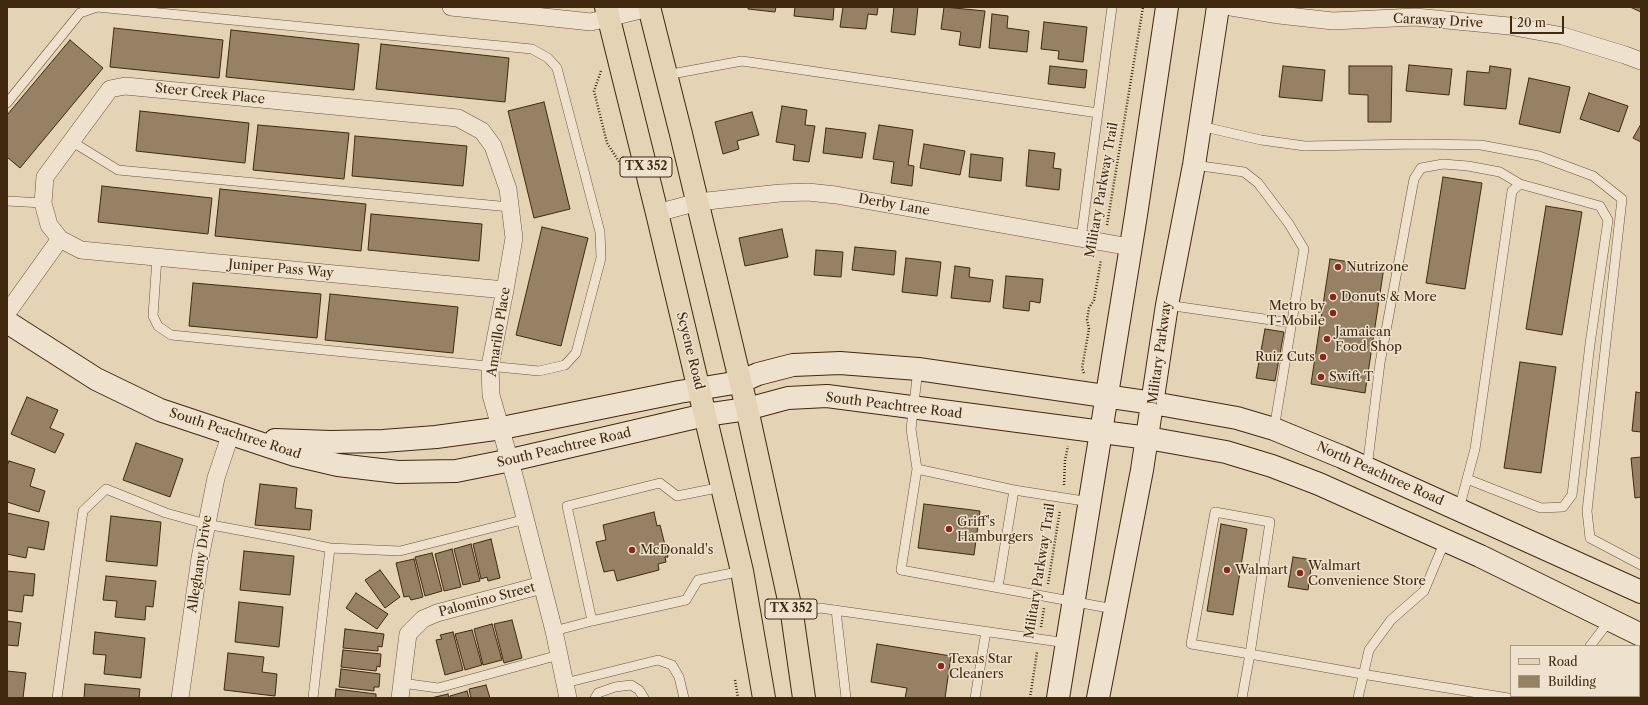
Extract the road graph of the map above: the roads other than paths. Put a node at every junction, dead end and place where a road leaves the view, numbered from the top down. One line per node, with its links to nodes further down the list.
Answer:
1 (451, 7): 9 (street)
2 (649, 7): 9 (street); 11 (main road, TX 352)
3 (1112, 7): 13 (lane)
4 (1167, 7): 26 (main road)
5 (1218, 7): 14 (main road, Military Parkway)
6 (1231, 7): 7 (street, Caraway Drive)
7 (1280, 11): 8 (street, Caraway Drive)
8 (1416, 12): 10 (street, Caraway Drive)
9 (608, 13): 23 (main road, Scyene Road / TX 352)
10 (1641, 61)
11 (666, 75): 13 (lane); 20 (main road, TX 352)
12 (7, 103): 33 (lane)
13 (1098, 113): 25 (lane)
14 (1200, 126): 17 (main road, Military Parkway); 59 (lane)
15 (482, 131): 16 (street, Steer Creek Place); 22 (street, Amarillo Place)
16 (72, 141): 21 (street, Steer Creek Place); 22 (lane)
17 (1194, 165): 29 (main road, Military Parkway); 32 (lane)
18 (1520, 184): 48 (lane); 50 (lane); 50 (lane)
19 (7, 201): 21 (lane)
20 (698, 202): 23 (street, Derby Lane); 25 (street, Derby Lane); 35 (main road, TX 352)
21 (43, 203): 24 (street, Steer Creek Place)
22 (510, 207): 28 (street, Amarillo Place)
23 (657, 212): 36 (main road, Scyene Road / TX 352)
24 (60, 239): 27 (street, Juniper Pass Way); 30 (street)
25 (1081, 239): 26 (street, Derby Lane)
26 (1130, 247): 37 (main road)
27 (157, 257): 28 (street, Juniper Pass Way); 33 (lane)
28 (505, 290): 33 (street, Amarillo Place)
29 (1167, 304): 32 (lane); 38 (main road, Military Parkway)
30 (7, 313)
31 (7, 322): 45 (main road, South Peachtree Road)
32 (1292, 323): 43 (lane)
33 (490, 366): 42 (street, Amarillo Place)
34 (918, 369): 35 (main road); 37 (main road); 39 (lane)
35 (740, 382): 36 (main road); 40 (main road, TX 352)
36 (699, 389): 41 (main road, Scyene Road / TX 352); 42 (main road)
37 (1107, 396): 38 (main road, North Peachtree Road); 44 (main road)
38 (1153, 403): 43 (main road, North Peachtree Road); 46 (main road, Military Parkway)
39 (914, 408): 40 (main road, South Peachtree Road); 44 (main road, South Peachtree Road); 49 (lane)
40 (747, 409): 41 (main road, South Peachtree Road); 67 (main road, TX 352)
41 (705, 415): 47 (main road, South Peachtree Road); 51 (main road, Scyene Road / TX 352)
42 (502, 428): 45 (main road); 47 (street, Amarillo Place)
43 (1274, 429): 48 (main road, North Peachtree Road)
44 (1101, 432): 46 (main road, South Peachtree Road); 53 (main road)
45 (238, 436): 47 (main road, South Peachtree Road); 56 (street, Alleghany Drive)
46 (1148, 438): 57 (main road); 65 (main road, Military Parkway)
47 (511, 460): 55 (street, Amarillo Place)
48 (1367, 468): 54 (main road, North Peachtree Road)
49 (916, 469): 52 (lane); 62 (lane)
50 (1467, 479): 54 (lane)
51 (722, 487): 60 (main road, Scyene Road / TX 352); 69 (lane)
52 (1014, 490): 53 (lane); 62 (lane)
53 (1090, 502): 64 (main road)
54 (1459, 509): 57 (main road); 63 (main road, North Peachtree Road)
55 (526, 519): 58 (lane); 61 (street, Amarillo Place)
56 (206, 524): 58 (lane); 80 (lane); 81 (street, Alleghany Drive)
57 (1446, 541): 68 (main road); 77 (lane)
58 (330, 548): 82 (lane)
59 (1641, 566)
60 (742, 571): 69 (lane); 86 (main road, Scyene Road / TX 352)
61 (542, 585): 70 (street, Amarillo Place); 79 (street, Palomino Street)
62 (998, 587): 64 (lane)
63 (1641, 592)
64 (1074, 601): 65 (lane); 73 (main road)
65 (1114, 609): 91 (main road, Military Parkway)
66 (836, 610): 67 (lane); 71 (lane); 88 (lane)
67 (792, 614): 87 (main road, TX 352)
68 (1610, 620): 72 (main road); 74 (lane)
69 (592, 621): 70 (lane)
70 (554, 631): 76 (street, Amarillo Place)
71 (986, 632): 73 (lane); 89 (lane)
72 (1641, 635)
73 (1068, 643): 90 (main road)
74 (1591, 645)
75 (1250, 654): 75 (lane); 77 (lane); 92 (lane)
76 (559, 655): 78 (street, Amarillo Place); 79 (lane)
77 (1362, 674): 93 (lane); 94 (lane)
78 (567, 690): 85 (lane)
79 (401, 691)
80 (57, 698)
81 (180, 698)
82 (313, 698)
83 (595, 698): 84 (lane)
84 (644, 698)
85 (684, 698)
86 (764, 698)
87 (804, 698)
88 (846, 698)
89 (975, 698)
90 (1058, 698)
91 (1098, 698)
92 (1242, 698)
93 (1358, 698)
94 (1508, 698)

